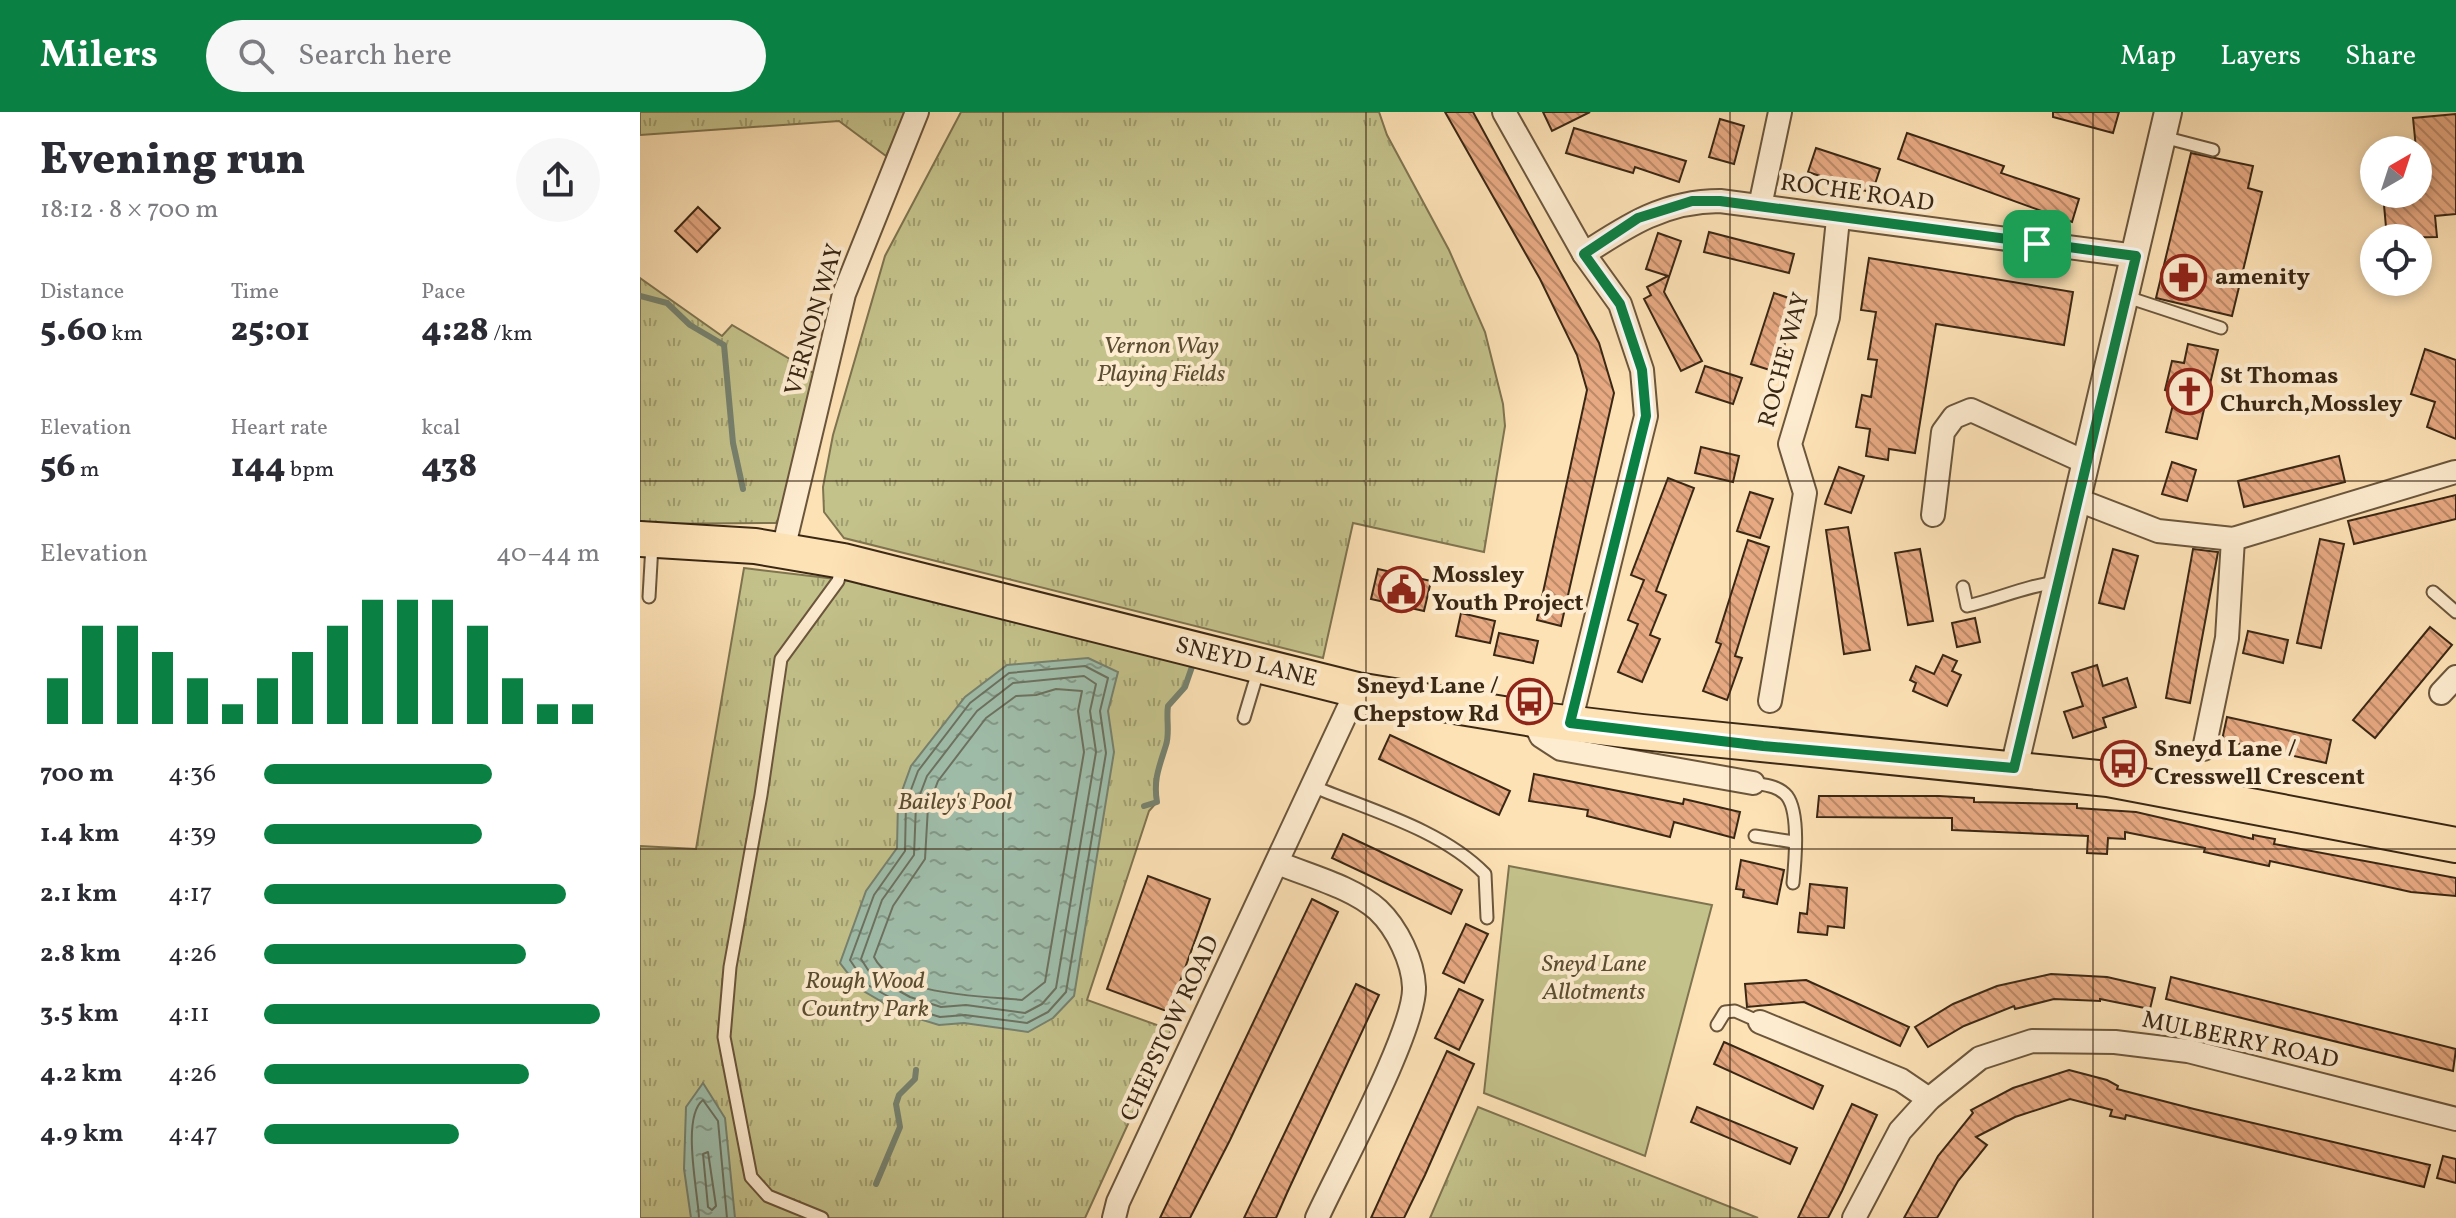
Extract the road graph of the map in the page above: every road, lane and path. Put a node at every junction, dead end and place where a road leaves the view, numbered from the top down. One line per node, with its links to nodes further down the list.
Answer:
1 (917, 112): 18 (street, VERNON WAY)
2 (1504, 112): 8 (street)
3 (1780, 112): 6 (street)
4 (2165, 125): 5 (lane); 9 (street)
5 (2213, 150)
6 (1760, 206): 7 (street, ROCHE ROAD); 8 (street, ROCHE ROAD)
7 (1838, 219): 9 (street, ROCHE ROAD); 27 (street, ROCHE WAY)
8 (1584, 254): 30 (street)
9 (2136, 256): 10 (street)
10 (2127, 297): 11 (lane); 12 (street)
11 (2221, 328)
12 (2085, 462): 14 (street); 15 (street)
13 (2455, 472): 16 (street)
14 (2078, 500): 16 (street); 20 (street)
15 (1933, 515)
16 (2233, 539): 31 (street)
17 (646, 540): 18 (main road, SNEYD LANE); 23 (lane)
18 (769, 548): 19 (main road, SNEYD LANE)
19 (843, 561): 25 (main road, SNEYD LANE); 45 (lane)
20 (2060, 581): 21 (lane); 32 (street)
21 (1963, 587)
22 (2433, 592): 24 (lane)
23 (649, 597)
24 (2456, 612)
25 (1259, 667): 26 (main road, SNEYD LANE); 28 (lane)
26 (1357, 690): 29 (main road, SNEYD LANE); 34 (street, CHEPSTOW ROAD)
27 (1770, 701)
28 (1244, 718)
29 (1533, 719): 30 (main road, SNEYD LANE); 33 (street)
30 (1570, 723): 32 (main road, SNEYD LANE)
31 (2202, 737)
32 (2014, 768): 37 (main road, SNEYD LANE)
33 (1753, 783): 36 (lane)
34 (1312, 786): 38 (street, CHEPSTOW ROAD); 40 (lane)
35 (1755, 836): 36 (lane)
36 (1794, 842): 39 (lane)
37 (2456, 845)
38 (1278, 863): 46 (street, CHEPSTOW ROAD); 47 (street)
39 (1793, 883)
40 (1487, 918)
41 (1760, 1022): 42 (lane); 43 (street)
42 (1717, 1025)
43 (1929, 1099): 44 (street, MULBERRY ROAD); 48 (street, MULBERRY ROAD)
44 (2456, 1119)
45 (822, 1218)
46 (1114, 1218)
47 (1317, 1218)
48 (1854, 1218)

